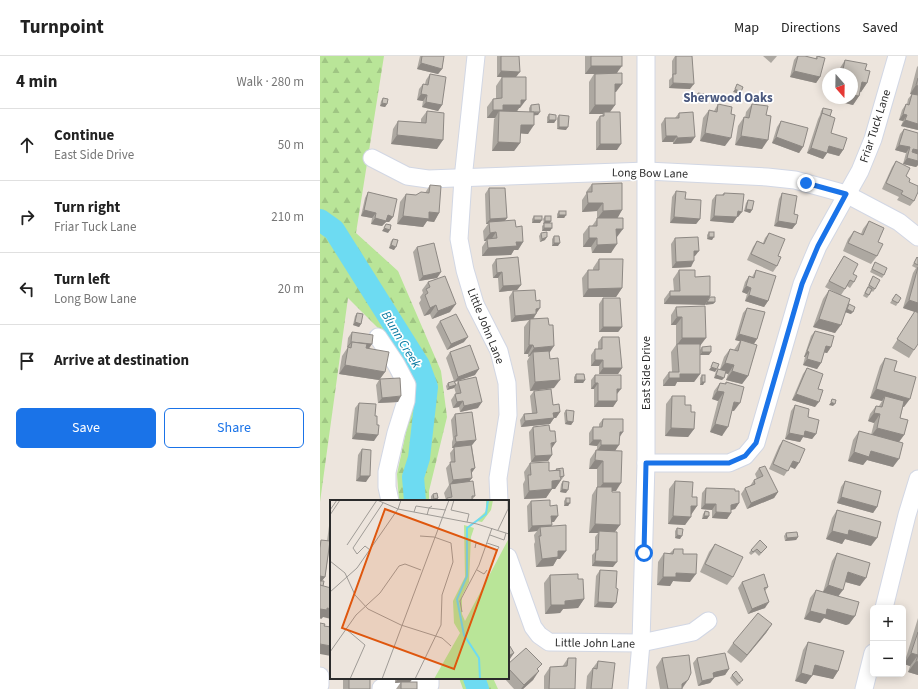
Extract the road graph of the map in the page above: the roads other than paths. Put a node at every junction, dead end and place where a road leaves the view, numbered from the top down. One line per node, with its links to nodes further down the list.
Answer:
1 (476, 56): 6 (street, Little John Lane)
2 (646, 56): 5 (street, East Side Drive)
3 (897, 56): 7 (street, Friar Tuck Lane)
4 (372, 158): 6 (street, Long Bow Lane)
5 (647, 171): 6 (street, Long Bow Lane); 7 (street, Long Bow Lane); 10 (street, East Side Drive)
6 (463, 179): 13 (street, Little John Lane)
7 (846, 194): 8 (street, Long Bow Lane); 10 (street, Friar Tuck Lane)
8 (918, 237)
9 (378, 337): 12 (street)
10 (646, 463): 17 (street, East Side Drive)
11 (918, 479): 15 (street)
12 (390, 500)
13 (499, 500)
14 (509, 560): 17 (street, Little John Lane)
15 (885, 605)
16 (708, 621): 17 (street, Little John Lane)
17 (642, 643): 23 (street, East Side Drive)
18 (870, 665): 24 (street)
19 (320, 676): 21 (street)
20 (430, 679): 22 (street)
21 (320, 685)
22 (381, 685)
23 (637, 689)
24 (864, 689)

